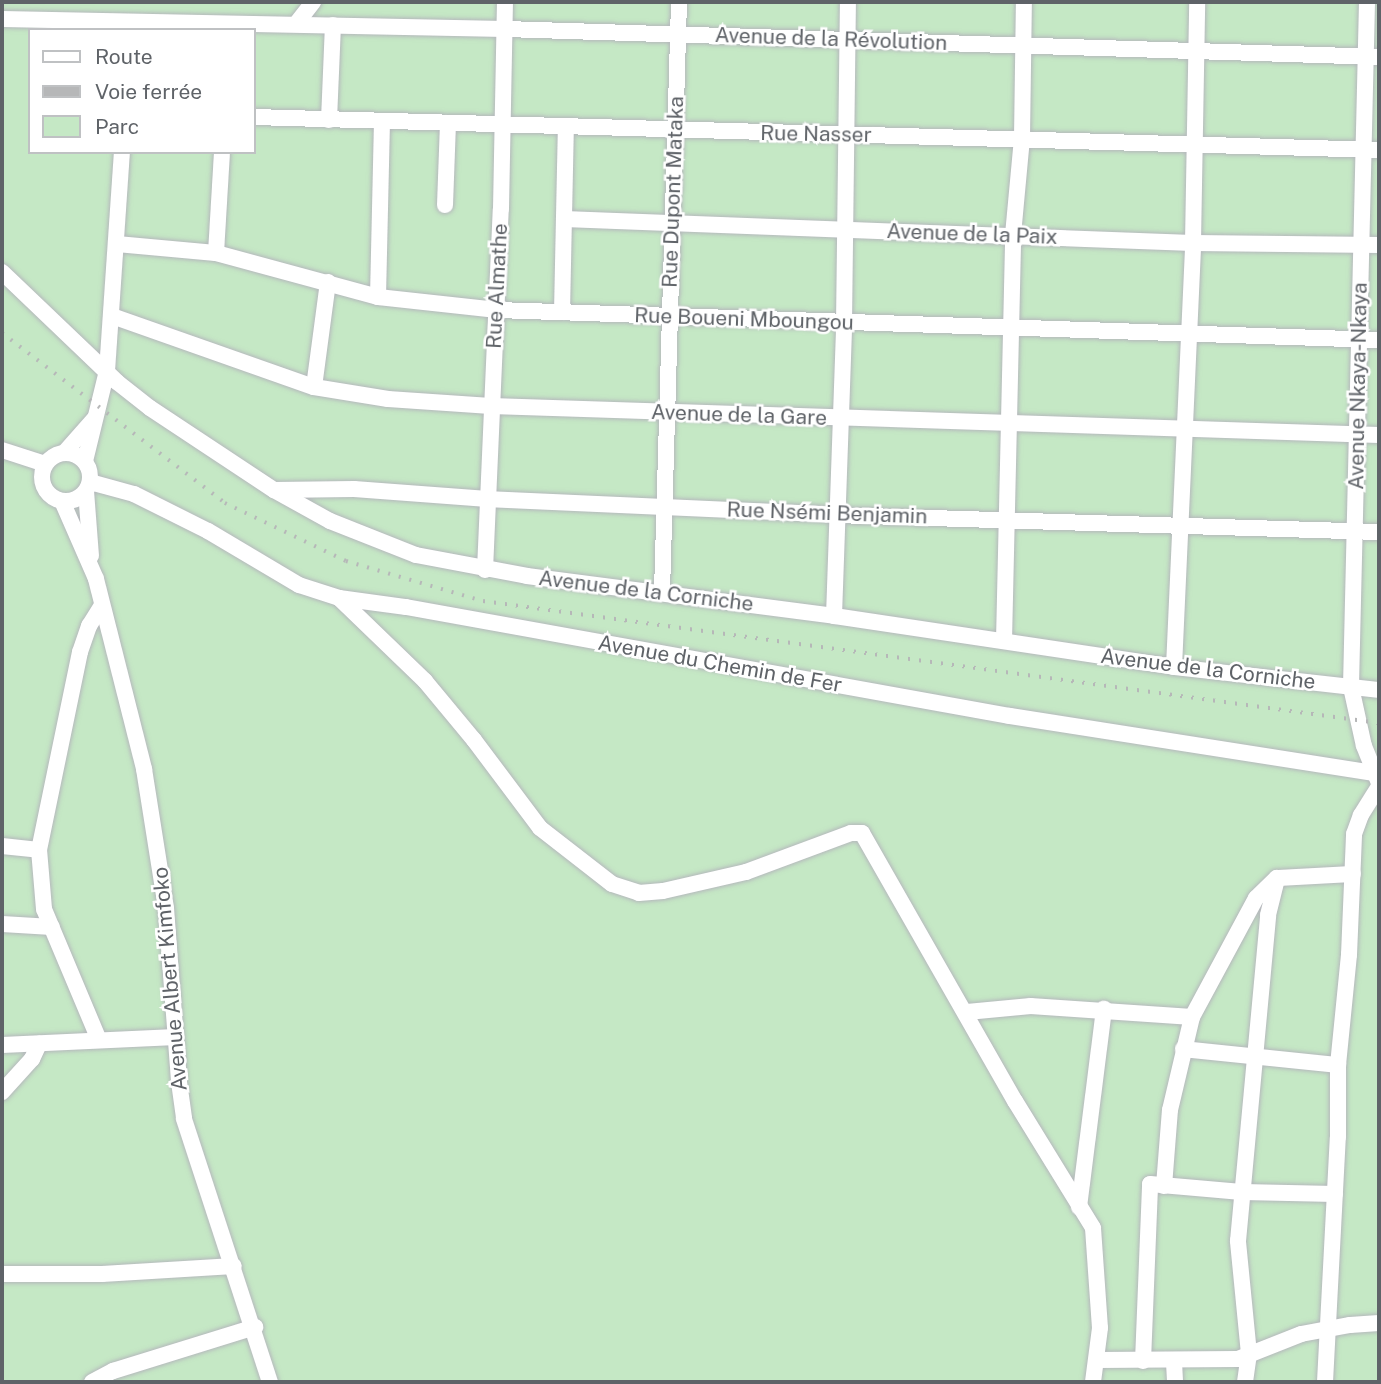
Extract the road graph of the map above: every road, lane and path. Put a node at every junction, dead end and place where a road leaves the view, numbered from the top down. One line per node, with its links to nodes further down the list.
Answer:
1 (313, 2): 9 (street)
2 (505, 2): 12 (street, Rue Almathe)
3 (679, 2): 13 (street, Rue Dupont Mataka)
4 (848, 2): 14 (street)
5 (1024, 2): 15 (street)
6 (1197, 2): 16 (street)
7 (1367, 2): 17 (street, Avenue Nkaya-Nkaya)
8 (2, 19): 11 (street, Avenue de la Révolution)
9 (296, 24): 10 (street, Avenue de la Révolution); 11 (street, Avenue de la Révolution)
10 (333, 25): 12 (street, Avenue de la Révolution); 19 (street)
11 (126, 26)
12 (505, 29): 13 (street, Avenue de la Révolution); 22 (street, Rue Almathe)
13 (678, 34): 14 (street, Avenue de la Révolution); 24 (street, Rue Dupont Mataka)
14 (847, 39): 15 (street, Avenue de la Révolution); 25 (street)
15 (1023, 46): 16 (street, Avenue de la Révolution); 26 (street)
16 (1195, 50): 17 (street, Avenue de la Révolution); 27 (street)
17 (1372, 56): 28 (street, Avenue Nkaya-Nkaya)
18 (256, 117): 19 (street, Rue Nasser)
19 (329, 120): 20 (street, Rue Nasser)
20 (382, 122): 21 (street, Rue Nasser); 43 (street)
21 (448, 123): 22 (street, Rue Nasser); 31 (street)
22 (503, 125): 23 (street, Rue Nasser); 44 (street, Rue Almathe)
23 (566, 127): 24 (street, Rue Nasser); 32 (street)
24 (675, 130): 25 (street, Rue Nasser); 33 (street, Rue Dupont Mataka)
25 (848, 135): 26 (street, Rue Nasser); 34 (street)
26 (1022, 138): 27 (street, Rue Nasser); 35 (street)
27 (1196, 144): 28 (street, Rue Nasser); 36 (street)
28 (1372, 149): 38 (street, Avenue Nkaya-Nkaya)
29 (121, 154): 37 (street)
30 (222, 154): 40 (street)
31 (445, 205)
32 (564, 219): 33 (street, Avenue de la Paix); 45 (street)
33 (675, 221): 34 (street, Avenue de la Paix); 47 (street, Rue Dupont Mataka)
34 (846, 230): 35 (street, Avenue de la Paix); 48 (street)
35 (1013, 235): 36 (street, Avenue de la Paix); 49 (street)
36 (1193, 243): 38 (street, Avenue de la Paix); 50 (street)
37 (117, 244): 40 (street, Rue Boueni Mboungou); 46 (street)
38 (1361, 244): 39 (street, Avenue de la Paix); 51 (street, Avenue Nkaya-Nkaya)
39 (1379, 245)
40 (216, 253): 42 (street, Rue Boueni Mboungou)
41 (2, 272): 53 (street, Avenue de la Corniche)
42 (328, 282): 43 (street, Rue Boueni Mboungou); 54 (street)
43 (378, 297): 44 (street, Rue Boueni Mboungou)
44 (497, 310): 45 (street, Rue Boueni Mboungou); 55 (street, Rue Almathe)
45 (562, 312): 47 (street, Rue Boueni Mboungou)
46 (112, 316): 53 (street); 54 (street, Avenue de la Gare)
47 (669, 316): 48 (street, Rue Boueni Mboungou); 56 (street, Rue Dupont Mataka)
48 (844, 324): 49 (street, Rue Boueni Mboungou); 58 (street)
49 (1012, 328): 50 (street, Rue Boueni Mboungou); 59 (street)
50 (1188, 333): 51 (street, Rue Boueni Mboungou); 60 (street)
51 (1359, 340): 52 (street, Rue Boueni Mboungou); 61 (street, Avenue Nkaya-Nkaya)
52 (1379, 340)
53 (107, 371): 57 (street); 68 (street, Avenue de la Corniche)
54 (314, 387): 55 (street, Avenue de la Gare)
55 (491, 406): 56 (street, Avenue de la Gare); 69 (street, Rue Almathe)
56 (668, 412): 58 (street, Avenue de la Gare); 71 (street, Rue Dupont Mataka)
57 (96, 416): 64 (street); 65 (street)
58 (839, 419): 59 (street, Avenue de la Gare); 72 (street)
59 (1010, 425): 60 (street, Avenue de la Gare); 73 (street)
60 (1184, 430): 61 (street, Avenue de la Gare); 74 (street)
61 (1357, 435): 62 (street, Avenue de la Gare); 75 (street, Avenue Nkaya-Nkaya)
62 (1379, 435)
63 (2, 450): 66 (street)
64 (64, 453): 65 (street); 66 (street)
65 (85, 461): 67 (street)
66 (45, 464): 70 (street)
67 (88, 486): 70 (street); 77 (street, Avenue Albert Kimfoko); 80 (street, Avenue du Chemin de Fer)
68 (274, 490): 69 (street, Rue Nsémi Benjamin); 78 (street, Avenue de la Corniche)
69 (488, 499): 71 (street, Rue Nsémi Benjamin); 78 (street, Rue Almathe)
70 (62, 501): 77 (street, Avenue Albert Kimfoko)
71 (664, 506): 72 (street, Rue Nsémi Benjamin); 79 (street, Rue Dupont Mataka)
72 (835, 515): 73 (street, Rue Nsémi Benjamin); 82 (street)
73 (1008, 519): 74 (street, Rue Nsémi Benjamin); 83 (street)
74 (1179, 525): 75 (street, Rue Nsémi Benjamin); 84 (street)
75 (1355, 531): 76 (street, Rue Nsémi Benjamin); 85 (street, Avenue Nkaya-Nkaya)
76 (1379, 532)
77 (92, 569): 81 (street, Avenue Albert Kimfoko)
78 (485, 570): 79 (street, Avenue de la Corniche)
79 (663, 593): 82 (street, Avenue de la Corniche)
80 (339, 598): 88 (street, Avenue du Chemin de Fer); 96 (street)
81 (102, 605): 90 (street); 98 (street, Avenue Albert Kimfoko)
82 (834, 615): 83 (street, Avenue de la Corniche)
83 (1003, 641): 84 (street, Avenue de la Corniche)
84 (1174, 667): 85 (street, Avenue de la Corniche)
85 (1351, 687): 86 (street, Avenue de la Corniche); 87 (street, Avenue Nkaya-Nkaya)
86 (1379, 690)
87 (1372, 747): 88 (street, Avenue Nkaya-Nkaya)
88 (1378, 781): 91 (street)
89 (2, 846): 90 (street)
90 (39, 849): 94 (street)
91 (1353, 874): 92 (street); 104 (street)
92 (1277, 878): 97 (street); 103 (street)
93 (2, 924): 94 (street)
94 (52, 927): 99 (street)
95 (1104, 1009): 96 (street); 97 (street); 109 (street)
96 (967, 1012): 109 (street)
97 (1192, 1017): 102 (street)
98 (176, 1038): 99 (street); 110 (street, Avenue Albert Kimfoko)
99 (99, 1040): 100 (street)
100 (39, 1044): 101 (street); 105 (street)
101 (2, 1045)
102 (1183, 1049): 103 (street); 106 (street)
103 (1254, 1056): 104 (street); 107 (street)
104 (1338, 1065): 108 (street)
105 (2, 1092)
106 (1164, 1186): 107 (street); 117 (street)
107 (1242, 1192): 108 (street); 115 (street)
108 (1335, 1194): 114 (street)
109 (1079, 1207): 116 (street)
110 (234, 1266): 111 (street); 113 (street, Avenue Albert Kimfoko)
111 (2, 1274)
112 (1379, 1324): 114 (street)
113 (255, 1327): 119 (street); 120 (street, Avenue Albert Kimfoko)
114 (1326, 1329): 115 (street); 124 (street)
115 (1249, 1354): 118 (street); 123 (street)
116 (1097, 1360): 117 (street); 121 (street)
117 (1143, 1361): 118 (street)
118 (1174, 1362): 122 (street)
119 (92, 1382)
120 (270, 1382)
121 (1093, 1382)
122 (1175, 1382)
123 (1245, 1382)
124 (1325, 1382)

